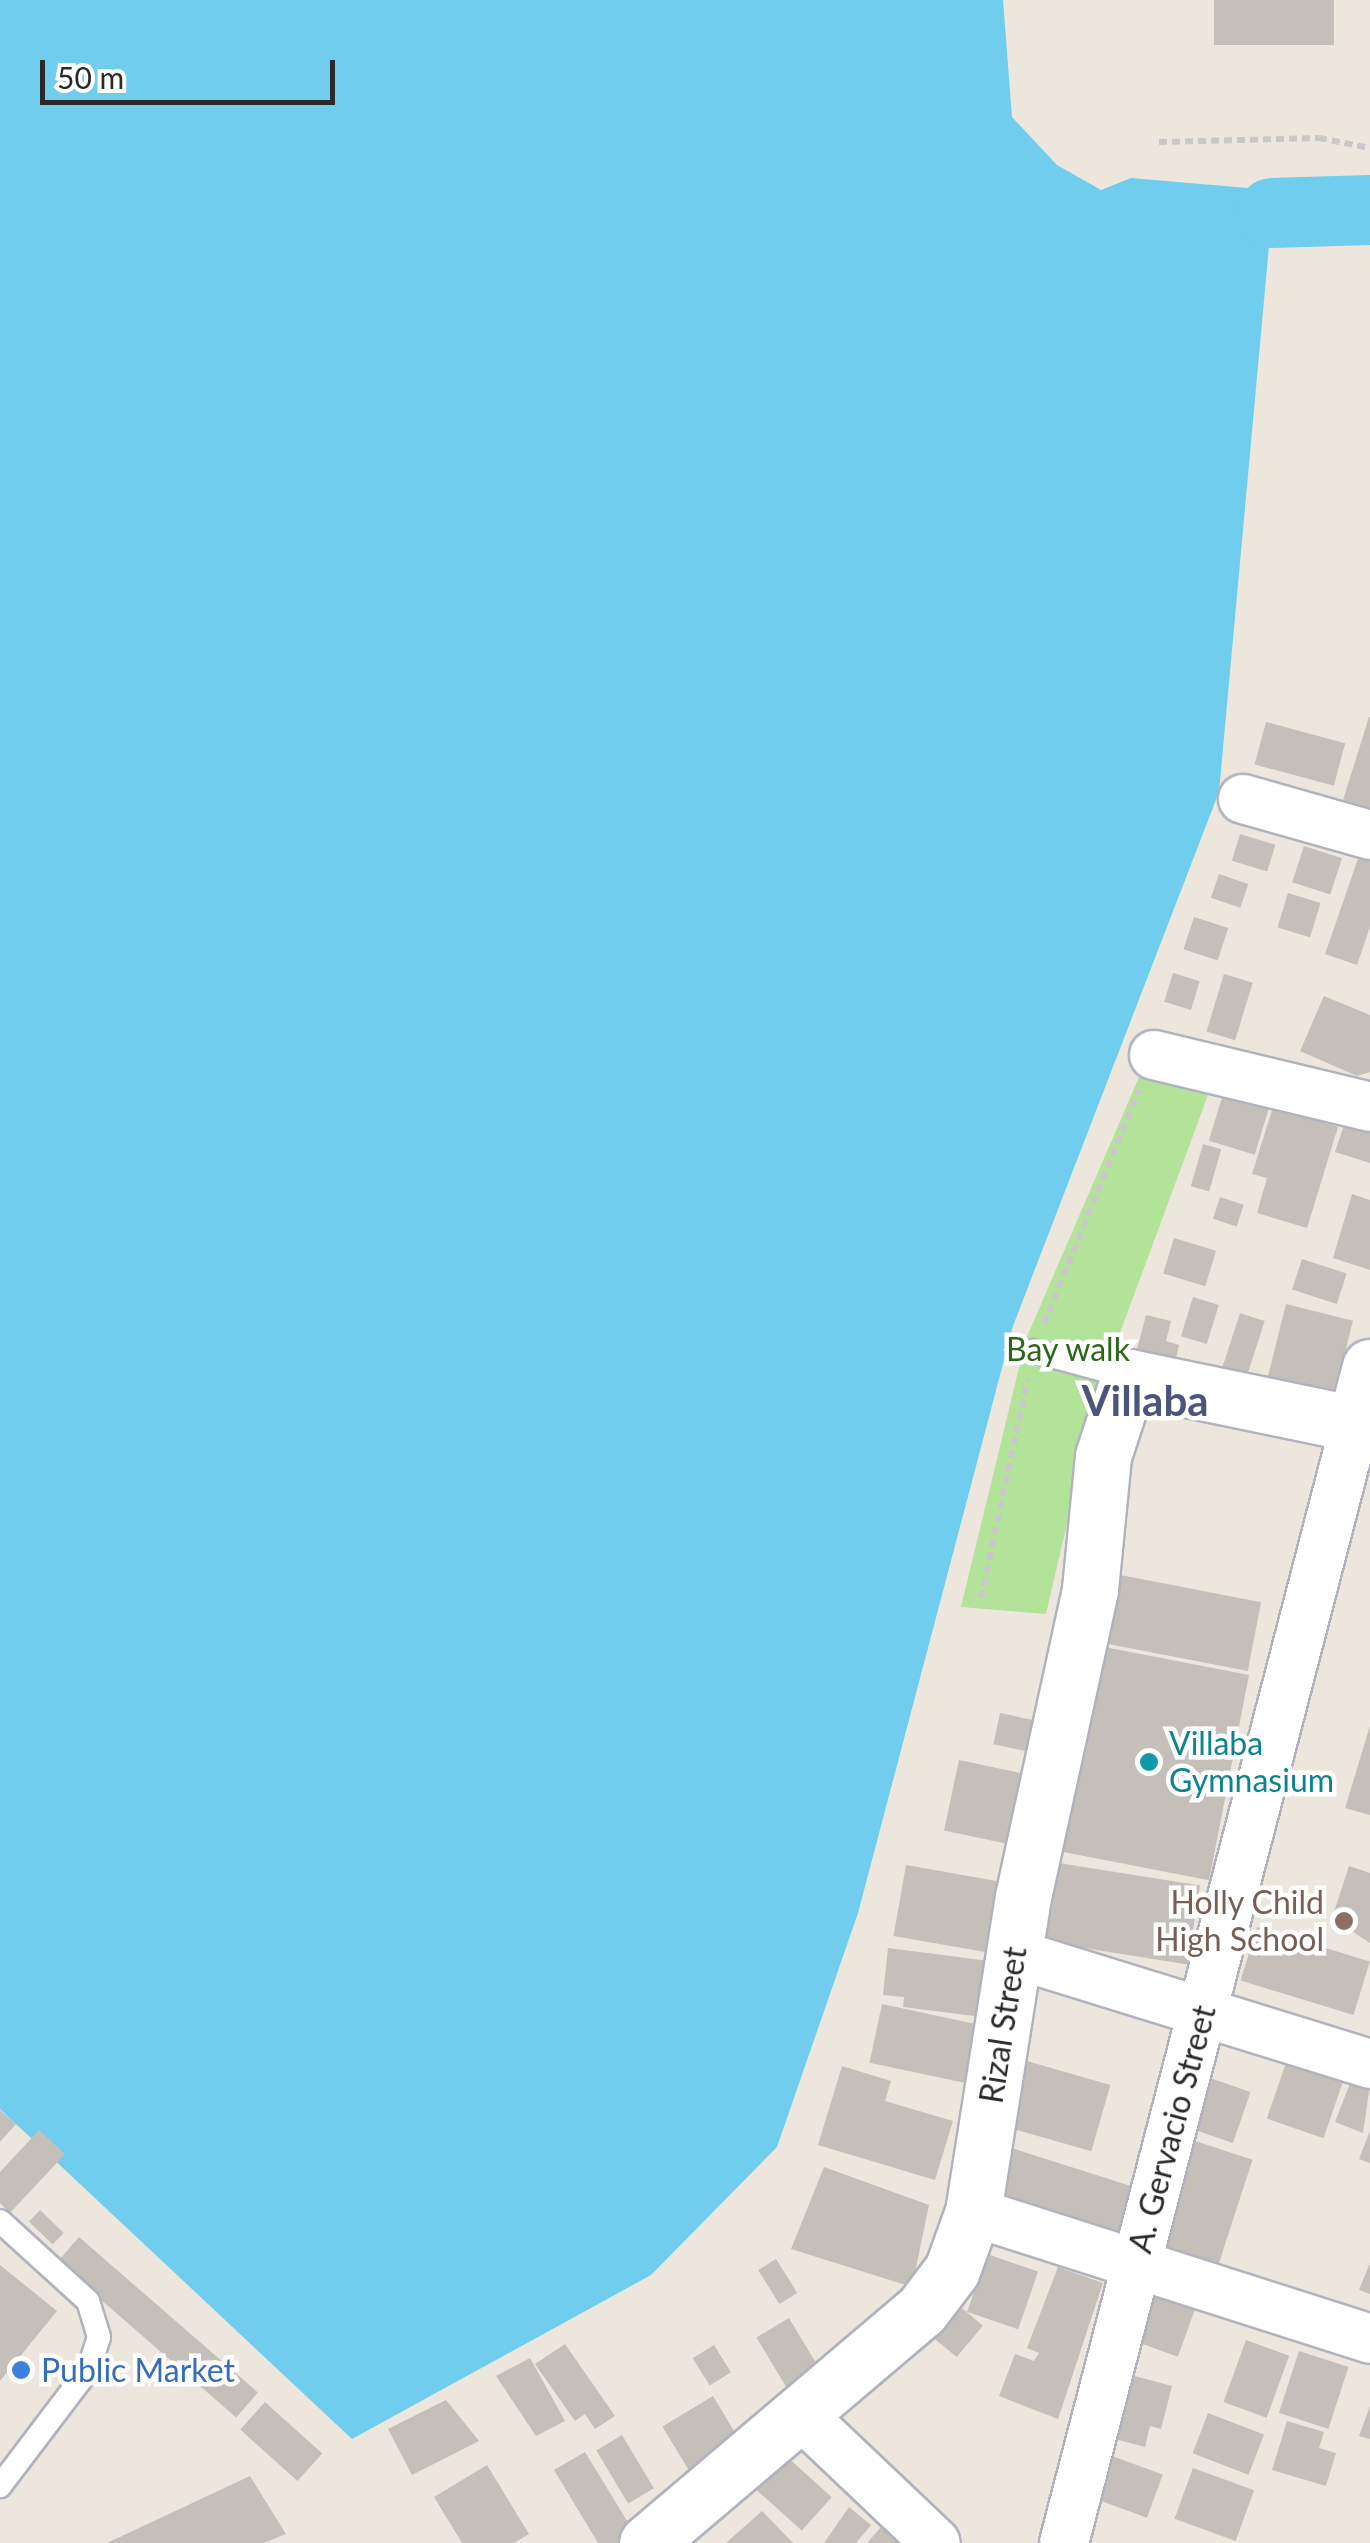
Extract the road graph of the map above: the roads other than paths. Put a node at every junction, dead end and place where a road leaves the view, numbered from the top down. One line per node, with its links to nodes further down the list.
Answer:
1 (1242, 799): 2 (street)
2 (1370, 835)
3 (1154, 1055): 4 (street)
4 (1370, 1107)
5 (1033, 1351): 7 (lane)
6 (1370, 1367): 8 (street, A. Gervacio Street)
7 (1129, 1376): 8 (street); 9 (street, Rizal Street)
8 (1363, 1426): 10 (street, A. Gervacio Street)
9 (1015, 1954): 10 (street); 12 (street, Rizal Street)
10 (1205, 2012): 11 (street); 14 (street, A. Gervacio Street)
11 (1370, 2064)
12 (973, 2212): 14 (street); 16 (street, Rizal Street)
13 (0, 2221): 17 (lane)
14 (1134, 2265): 15 (street); 20 (street, A. Gervacio Street)
15 (1370, 2339)
16 (800, 2414): 18 (street, Rizal Street); 19 (street)
17 (0, 2486)
18 (647, 2543)
19 (936, 2543)
20 (1064, 2543)

